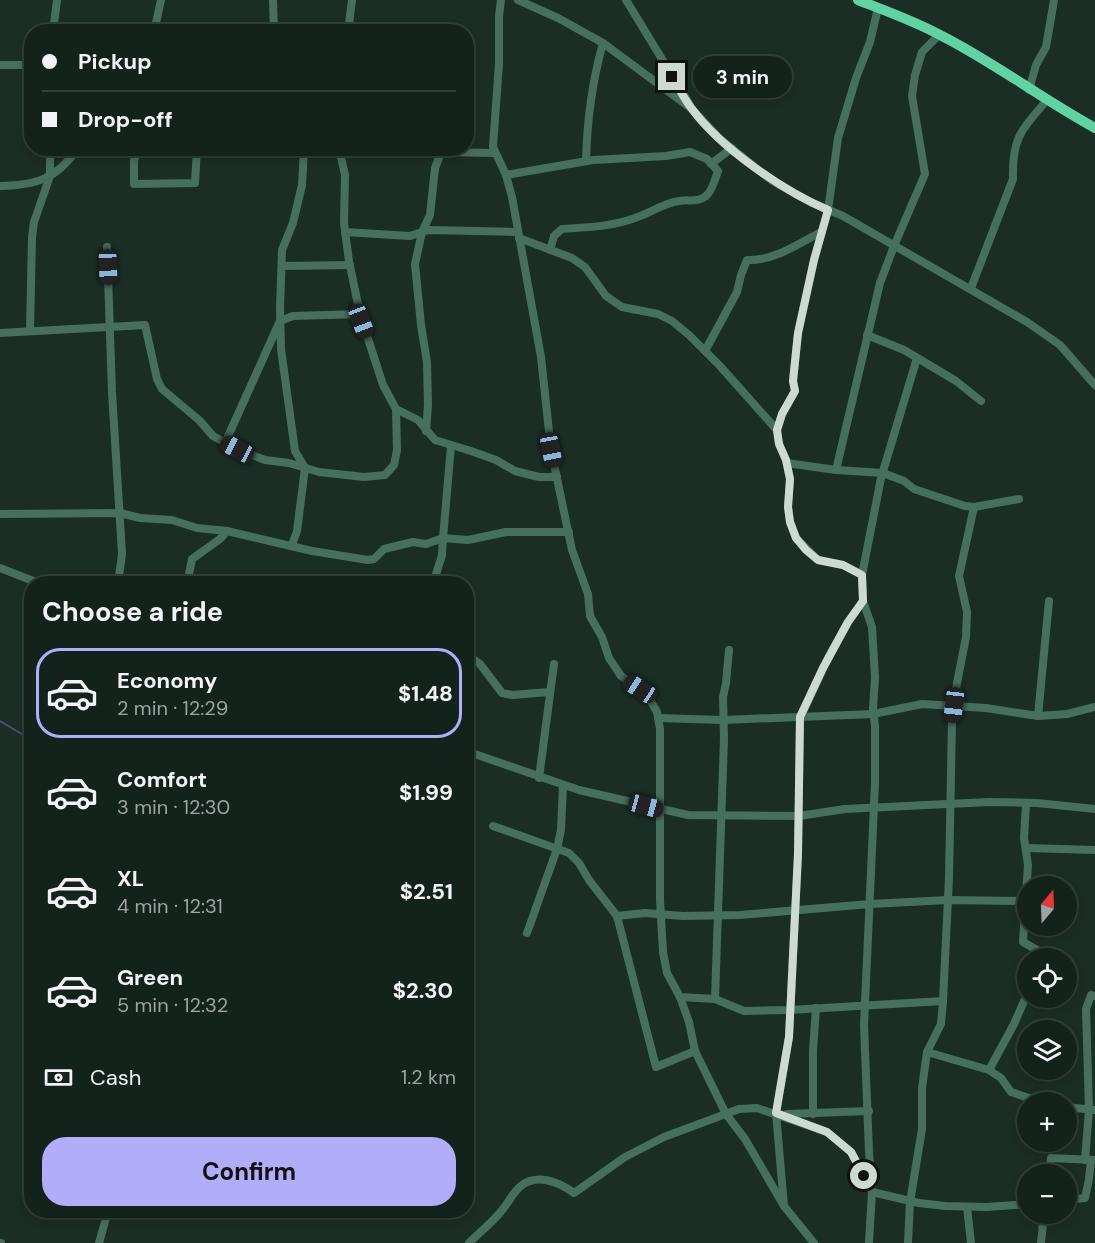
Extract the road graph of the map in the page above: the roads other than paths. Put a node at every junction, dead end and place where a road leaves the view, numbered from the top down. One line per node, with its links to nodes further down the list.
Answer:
1 (57, 0): 11 (street)
2 (273, 0): 13 (street)
3 (352, 0): 14 (street)
4 (501, 0): 25 (street)
5 (518, 0): 16 (street)
6 (626, 0): 21 (street)
7 (858, 0): 10 (highway)
8 (1053, 0): 19 (street)
9 (161, 1): 12 (street)
10 (879, 8): 15 (highway); 38 (street)
11 (54, 24)
12 (156, 24)
13 (274, 24)
14 (349, 24)
15 (940, 34): 19 (highway); 43 (street)
16 (603, 43): 21 (street); 33 (street)
17 (0, 65): 18 (street)
18 (24, 65)
19 (1029, 90): 20 (highway)
20 (1047, 100): 22 (highway); 48 (street)
21 (692, 109): 23 (street)
22 (1095, 128)
23 (732, 148): 34 (street); 38 (street)
24 (474, 153): 25 (street)
25 (495, 153): 35 (street)
26 (50, 156): 36 (street)
27 (72, 156): 36 (street)
28 (136, 156): 29 (street)
29 (197, 156)
30 (304, 156): 47 (street)
31 (341, 156): 39 (street)
32 (440, 156): 40 (street)
33 (586, 161): 34 (street); 35 (street)
34 (711, 164): 45 (street)
35 (506, 175): 42 (street)
36 (50, 176): 37 (street); 52 (street)
37 (0, 186)
38 (828, 210): 41 (street); 43 (street)
39 (345, 232): 40 (street); 46 (street)
40 (422, 232): 42 (street); 61 (street)
41 (821, 232): 55 (street); 60 (street)
42 (518, 235): 45 (street); 68 (street)
43 (894, 246): 48 (street); 54 (street)
44 (107, 247): 51 (street)
45 (550, 250): 55 (street)
46 (350, 265): 47 (street); 49 (street)
47 (283, 267): 50 (street)
48 (971, 288): 57 (street)
49 (360, 314): 50 (street); 59 (street)
50 (280, 321): 62 (street); 65 (street)
51 (111, 327): 52 (street); 62 (street); 71 (street)
52 (30, 331): 53 (street)
53 (0, 333)
54 (867, 335): 56 (street); 66 (street)
55 (705, 351): 60 (street)
56 (917, 358): 58 (street); 67 (street)
57 (1095, 386)
58 (981, 401)
59 (396, 409): 61 (street); 65 (street)
60 (777, 430): 64 (street)
61 (426, 431): 63 (street)
62 (225, 443): 65 (street)
63 (451, 446): 68 (street); 75 (street)
64 (787, 464): 66 (street); 78 (street)
65 (305, 468): 76 (street)
66 (836, 470): 67 (street)
67 (883, 473): 70 (street); 78 (street)
68 (556, 477): 74 (street)
69 (1019, 499): 70 (street)
70 (974, 507): 89 (street)
71 (120, 513): 72 (street); 73 (street); 79 (street)
72 (0, 514)
73 (227, 531): 76 (street); 80 (street)
74 (569, 532): 75 (street); 94 (street)
75 (443, 538): 76 (street); 81 (street)
76 (292, 545)
77 (0, 568): 82 (street)
78 (862, 575): 83 (street)
79 (119, 576)
80 (189, 576)
81 (436, 576)
82 (24, 577)
83 (863, 601): 91 (street); 93 (street)
84 (1050, 601): 92 (street)
85 (729, 650): 95 (street)
86 (474, 660): 88 (street)
87 (554, 664): 88 (street)
88 (549, 692): 97 (street)
89 (954, 705): 91 (street); 92 (street); 99 (street)
90 (1095, 707): 92 (street)
91 (873, 714): 93 (street); 102 (street)
92 (1038, 716)
93 (800, 717): 95 (street); 105 (street)
94 (658, 718): 95 (street); 101 (street)
95 (723, 720): 104 (street)
96 (474, 755): 97 (street)
97 (539, 777): 98 (street)
98 (563, 785): 101 (street); 108 (street)
99 (951, 803): 100 (street); 102 (street); 111 (street)
100 (1026, 803): 103 (street); 107 (street)
101 (660, 809): 104 (street); 115 (street)
102 (874, 809): 105 (street); 113 (street)
103 (1095, 809)
104 (721, 815): 105 (street); 116 (street)
105 (799, 816): 114 (street)
106 (493, 826): 108 (street)
107 (1026, 848): 109 (street); 110 (street)
108 (557, 849): 117 (street); 118 (street)
109 (1095, 850)
110 (1027, 876)
111 (948, 900): 112 (street); 113 (street); 124 (street)
112 (1017, 901)
113 (870, 904): 114 (street); 125 (street)
114 (795, 910): 116 (street); 128 (street)
115 (661, 914): 116 (street); 117 (street); 122 (street)
116 (718, 915): 123 (street)
117 (617, 916): 130 (street)
118 (526, 933)
119 (1023, 936): 120 (street)
120 (1034, 948)
121 (1095, 996): 129 (street)
122 (680, 997): 123 (street); 130 (street)
123 (715, 999): 128 (street)
124 (943, 1001): 125 (street); 131 (street)
125 (866, 1004): 126 (street); 136 (street)
126 (816, 1008): 128 (street); 139 (street)
127 (1021, 1008): 132 (street)
128 (790, 1010): 137 (street)
129 (1091, 1050): 135 (street)
130 (695, 1051): 138 (street)
131 (927, 1052): 132 (street); 144 (street)
132 (989, 1070): 133 (street)
133 (1017, 1094)
134 (1077, 1108): 135 (street)
135 (1092, 1110): 140 (street)
136 (869, 1111): 139 (street); 142 (street)
137 (776, 1113): 138 (street); 139 (street); 142 (street); 146 (street)
138 (726, 1114): 146 (street); 151 (street)
139 (813, 1114)
140 (1090, 1160): 141 (street); 143 (street)
141 (1051, 1164)
142 (872, 1192): 144 (street); 153 (street)
143 (1077, 1199)
144 (911, 1200): 147 (street); 154 (street)
145 (1017, 1205): 147 (street)
146 (784, 1206): 152 (street)
147 (968, 1207): 155 (street)
148 (106, 1218): 150 (street)
149 (1043, 1224): 156 (street)
150 (99, 1243)
151 (469, 1243)
152 (814, 1243)
153 (869, 1243)
154 (908, 1243)
155 (971, 1243)
156 (1041, 1243)

